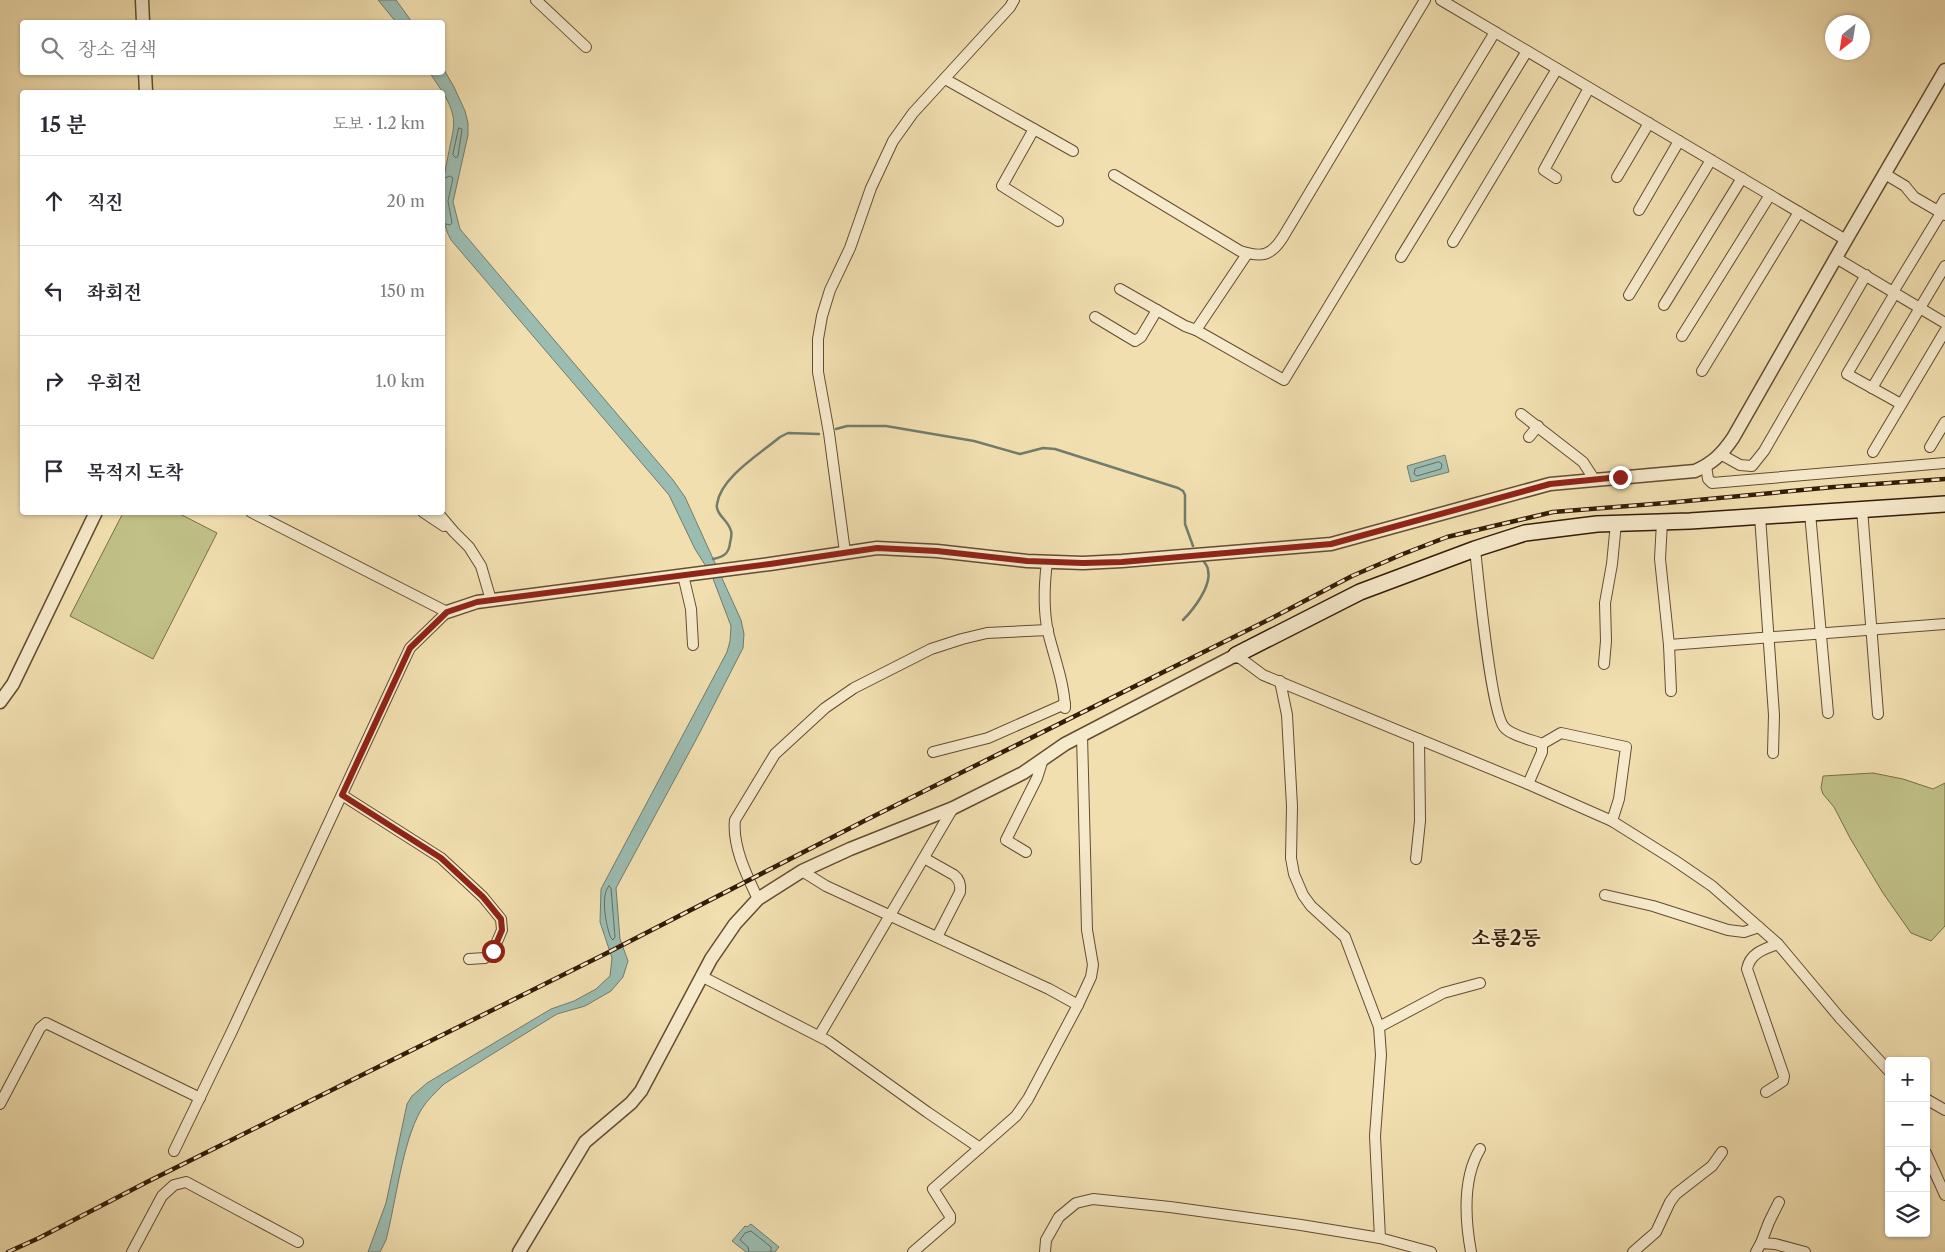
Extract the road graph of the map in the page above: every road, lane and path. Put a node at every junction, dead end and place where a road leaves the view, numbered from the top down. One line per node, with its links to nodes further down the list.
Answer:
1 (142, 0): 6 (street)
2 (536, 0): 8 (street)
3 (1014, 0): 13 (street)
4 (1425, 0): 34 (street)
5 (1441, 0): 7 (street)
6 (143, 20)
7 (1495, 32): 9 (street); 47 (street)
8 (586, 47)
9 (1527, 51): 10 (street); 35 (street)
10 (1557, 69): 14 (street); 33 (street)
11 (1945, 70): 21 (street)
12 (145, 75): 15 (street)
13 (945, 78): 17 (street); 75 (street)
14 (1589, 88): 16 (street); 24 (street)
15 (146, 90)
16 (1649, 123): 18 (street); 23 (street)
17 (1034, 129): 19 (street); 31 (street)
18 (1679, 141): 20 (street); 28 (street)
19 (1073, 151)
20 (1711, 160): 25 (street); 41 (street)
21 (1884, 174): 30 (street); 32 (street)
22 (1114, 176): 34 (street)
23 (1617, 176)
24 (1556, 178)
25 (1742, 178): 26 (street); 42 (street)
26 (1770, 195): 29 (street); 49 (street)
27 (1945, 199): 30 (street)
28 (1639, 210)
29 (1799, 212): 32 (street); 50 (street)
30 (1941, 213): 40 (street)
31 (1058, 221)
32 (1846, 240): 36 (street)
33 (1452, 242)
34 (1247, 254): 47 (street)
35 (1401, 257)
36 (1836, 258): 38 (street); 59 (street)
37 (1945, 266): 43 (street)
38 (1866, 275): 40 (street); 59 (street)
39 (1120, 289): 44 (street)
40 (1894, 292): 43 (street); 51 (street)
41 (1628, 295)
42 (1664, 305)
43 (1919, 307): 46 (street); 51 (street)
44 (1157, 310): 45 (street); 47 (street)
45 (1095, 317)
46 (1945, 323)
47 (1196, 330)
48 (1945, 331): 52 (street)
49 (1682, 336)
50 (1702, 371)
51 (1872, 388): 52 (street)
52 (1902, 404): 58 (street)
53 (1522, 414): 55 (street)
54 (1945, 422): 57 (street)
55 (1538, 426): 56 (street); 62 (street)
56 (1529, 437)
57 (1930, 447)
58 (1873, 452)
59 (1722, 454): 61 (street)
60 (1945, 463): 61 (street)
61 (1706, 466): 62 (street)
62 (1594, 479): 76 (street)
63 (1945, 504): 64 (main road)
64 (1862, 510): 65 (main road); 82 (street)
65 (1810, 513): 70 (main road); 83 (street)
66 (95, 515): 91 (street)
67 (257, 515): 79 (street)
68 (427, 515): 73 (street)
69 (440, 515): 73 (street)
70 (1760, 516): 71 (main road); 84 (street)
71 (1662, 522): 72 (main road); 86 (street)
72 (1616, 523): 74 (main road); 88 (street)
73 (454, 532): 78 (street)
74 (1474, 549): 87 (main road); 96 (street)
75 (845, 552): 76 (street); 77 (street)
76 (1048, 562): 81 (street)
77 (683, 575): 78 (street); 85 (street)
78 (491, 600): 79 (street)
79 (447, 612): 101 (street)
80 (1945, 624): 82 (street)
81 (1048, 630): 97 (street); 109 (street)
82 (1871, 630): 83 (street); 93 (street)
83 (1820, 633): 84 (street); 92 (street)
84 (1769, 637): 86 (street); 98 (street)
85 (693, 645)
86 (1669, 645): 90 (street)
87 (1236, 654): 89 (street); 94 (street)
88 (1604, 664)
89 (1280, 682): 95 (street); 118 (street)
90 (1671, 691)
91 (0, 702)
92 (1828, 713)
93 (1878, 714)
94 (1082, 734): 99 (street); 117 (street)
95 (1419, 739): 100 (street); 106 (street)
96 (1542, 744): 100 (street); 103 (street)
97 (933, 752)
98 (1773, 752)
99 (1043, 759): 102 (street); 104 (street)
100 (1528, 784): 103 (street)
101 (342, 795): 114 (street); 122 (street)
102 (953, 808): 105 (street); 107 (street)
103 (1612, 821): 111 (street)
104 (1026, 852)
105 (924, 858): 110 (street); 112 (street)
106 (1416, 859)
107 (802, 872): 109 (street); 110 (street)
108 (1606, 895): 111 (street)
109 (758, 899): 115 (street)
110 (891, 915): 112 (street); 119 (street)
111 (1759, 927): 113 (street)
112 (936, 937): 117 (street)
113 (1778, 944): 120 (street); 121 (street)
114 (470, 959)
115 (701, 976): 119 (street); 137 (street)
116 (1480, 983): 118 (street)
117 (1078, 1005): 126 (street)
118 (1379, 1027): 133 (street)
119 (819, 1036): 126 (street)
120 (1885, 1067)
121 (1766, 1092)
122 (200, 1098): 124 (street); 128 (street)
123 (1930, 1101): 125 (street)
124 (0, 1104)
125 (1945, 1110)
126 (980, 1148): 138 (street)
127 (1480, 1149): 141 (street)
128 (174, 1151)
129 (1722, 1152): 142 (street)
130 (1930, 1162): 131 (street)
131 (1945, 1196)
132 (1779, 1202): 135 (street)
133 (1380, 1238): 139 (street); 140 (street)
134 (298, 1242): 136 (street)
135 (1759, 1248): 143 (street)
136 (132, 1252)
137 (519, 1252)
138 (913, 1252)
139 (1045, 1252)
140 (1431, 1252)
141 (1471, 1252)
142 (1633, 1252)
143 (1806, 1252)

